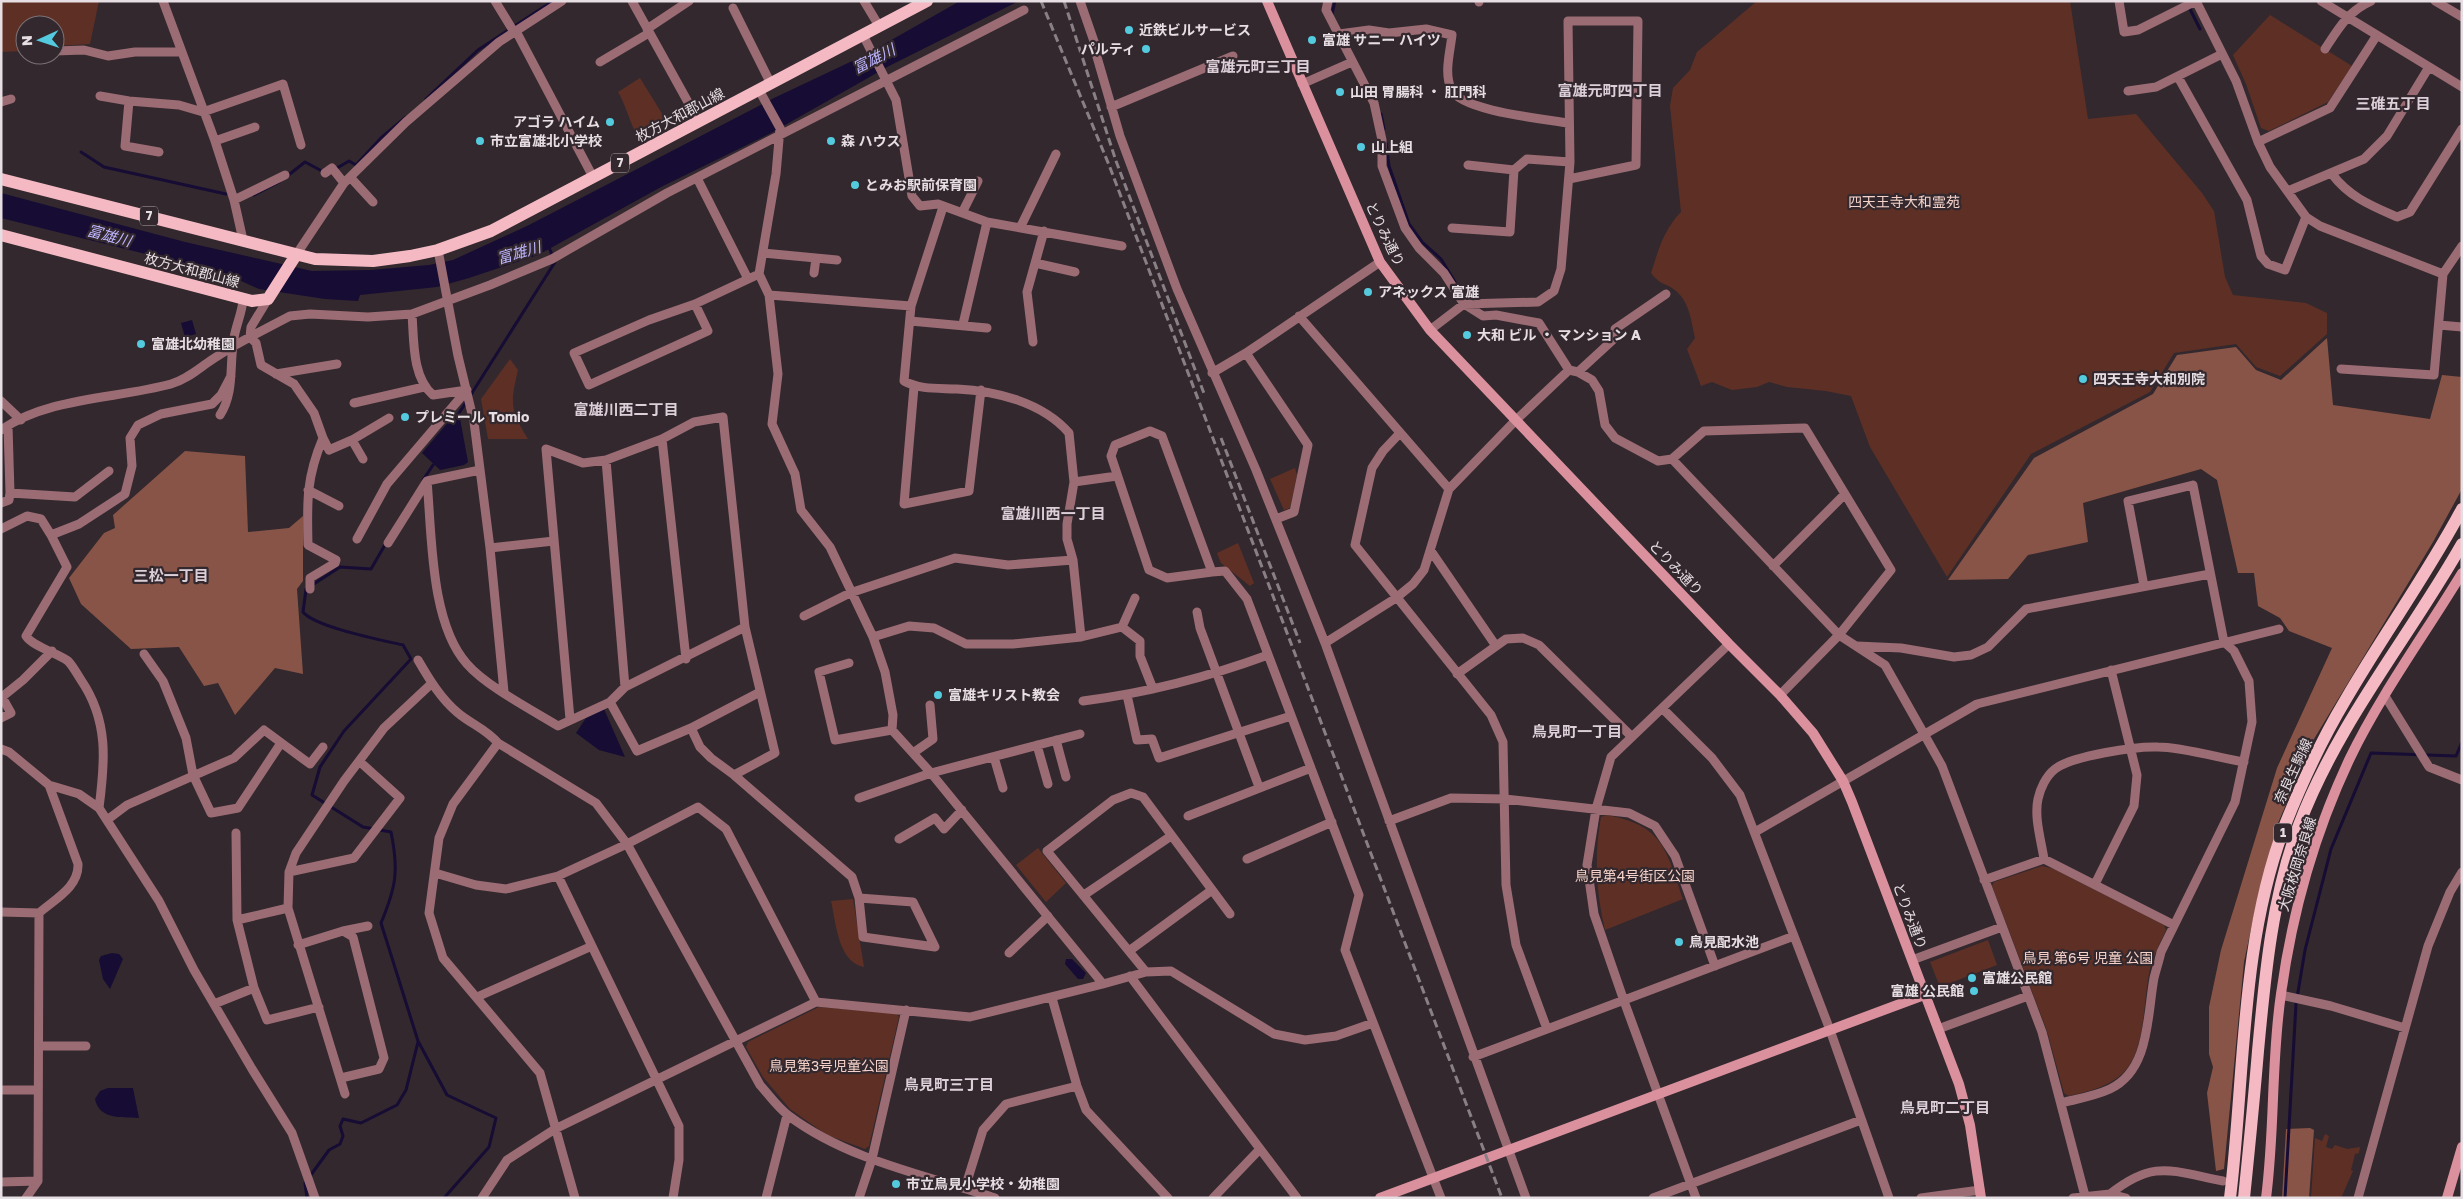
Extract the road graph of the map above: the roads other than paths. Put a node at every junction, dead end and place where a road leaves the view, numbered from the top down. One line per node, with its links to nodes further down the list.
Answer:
1 (163, 1): 28 (street)
2 (495, 1): 21 (street)
3 (562, 1): 21 (street)
4 (632, 1): 22 (street)
5 (689, 1): 22 (street)
6 (864, 1): 20 (street)
7 (927, 1): 20 (main road, 枚方大和郡山線 / 7)
8 (1080, 1): 45 (street)
9 (1267, 1): 37 (street, とりみ通り)
10 (1328, 1): 23 (street)
11 (2118, 1): 12 (street)
12 (2196, 1): 29 (street)
13 (2321, 1): 18 (street)
14 (2371, 1): 18 (street)
15 (2435, 1): 19 (street)
16 (733, 8): 36 (street)
17 (1024, 10): 34 (street)
18 (2346, 17): 25 (street); 26 (street)
19 (2462, 17)
20 (879, 26): 24 (main road, 枚方大和郡山線 / 7)
21 (515, 31): 63 (street); 67 (street)
22 (648, 31): 31 (street); 47 (street)
23 (1341, 34): 32 (street); 48 (street)
24 (863, 35): 34 (street); 36 (main road, 枚方大和郡山線 / 7)
25 (2377, 36): 33 (street); 53 (street)
26 (2325, 50)
27 (65, 51): 28 (street)
28 (180, 52): 46 (street)
29 (2222, 54): 35 (street); 53 (street)
30 (1233, 56): 45 (street)
31 (600, 62)
32 (1352, 62): 37 (street); 101 (street)
33 (2429, 67): 38 (street); 62 (street)
34 (885, 77): 51 (street); 72 (street)
35 (2178, 77): 39 (street); 74 (street)
36 (771, 84): 41 (main road, 枚方大和郡山線 / 7)
37 (1302, 84): 88 (street, とりみ通り)
38 (2462, 87)
39 (2128, 91)
40 (100, 96): 43 (street)
41 (762, 96): 47 (main road, 枚方大和郡山線 / 7); 51 (street)
42 (11, 99): 44 (street)
43 (129, 101): 46 (street); 55 (street)
44 (1, 102)
45 (1112, 107): 118 (street)
46 (203, 112): 52 (street); 54 (street)
47 (699, 122): 63 (main road, 枚方大和郡山線 / 7)
48 (1568, 123): 57 (street); 66 (street)
49 (255, 127): 52 (street)
50 (2462, 128): 62 (street)
51 (779, 132): 64 (street); 83 (street)
52 (215, 141): 70 (street)
53 (2258, 142): 69 (street)
54 (301, 145)
55 (159, 152)
56 (1056, 154): 76 (street)
57 (1570, 162): 59 (street); 66 (street)
58 (1468, 164): 59 (street)
59 (1514, 170): 77 (street)
60 (325, 173): 67 (street)
61 (285, 174): 70 (street)
62 (2332, 174): 69 (street)
63 (594, 177): 84 (main road, 枚方大和郡山線 / 7)
64 (696, 178): 94 (street); 99 (street)
65 (1, 179): 80 (main road, 枚方大和郡山線 / 7)
66 (1569, 179): 101 (street)
67 (347, 180): 71 (street); 86 (street)
68 (978, 181): 73 (street)
69 (2288, 191): 74 (street)
70 (234, 200): 80 (street)
71 (373, 202)
72 (943, 207): 73 (street); 102 (street)
73 (962, 213): 75 (street)
74 (2306, 217): 93 (street)
75 (987, 222): 76 (street); 106 (street)
76 (1021, 226): 78 (street)
77 (1452, 228)
78 (1044, 231): 81 (street); 89 (street)
79 (1, 235): 98 (main road, 枚方大和郡山線)
80 (243, 240): 86 (main road, 枚方大和郡山線 / 7)
81 (1122, 246)
82 (2462, 246): 93 (street)
83 (763, 253): 85 (street); 92 (street)
84 (439, 256): 86 (main road, 枚方大和郡山線 / 7); 99 (street)
85 (816, 258): 87 (street); 91 (street)
86 (293, 259): 97 (main road)
87 (837, 260)
88 (1380, 262): 104 (street); 110 (street, とりみ通り)
89 (1035, 263): 90 (street); 112 (street)
90 (1075, 272)
91 (814, 273)
92 (758, 274): 94 (street); 96 (street)
93 (2443, 274): 107 (street)
94 (747, 277): 100 (street)
95 (1666, 294): 117 (street)
96 (769, 295): 102 (street); 167 (street)
97 (268, 299): 98 (main road, 枚方大和郡山線); 111 (street)
98 (243, 300): 113 (street)
99 (448, 301): 103 (street); 123 (street)
100 (695, 304): 100 (street)
101 (1464, 304): 110 (street); 117 (street)
102 (911, 306): 105 (street)
103 (412, 314): 111 (street); 121 (street)
104 (1299, 316): 114 (street); 132 (street)
105 (910, 321): 106 (street); 122 (street)
106 (964, 324): 109 (street)
107 (2439, 325): 108 (street); 116 (street)
108 (2462, 327)
109 (986, 328)
110 (1430, 330): 130 (street, とりみ通り)
111 (250, 337): 113 (street); 119 (street)
112 (1033, 342)
113 (233, 346): 120 (street); 129 (street)
114 (1246, 353): 118 (street); 151 (street)
115 (337, 364): 119 (street)
116 (2341, 370)
117 (1574, 371): 130 (street); 137 (street)
118 (1212, 373): 151 (street)
119 (276, 374): 133 (street)
120 (231, 376): 127 (street); 153 (street)
121 (424, 387): 123 (street); 126 (street)
122 (914, 387): 124 (street); 124 (street)
123 (467, 390): 139 (street); 154 (street)
124 (981, 390): 143 (street)
125 (1, 401): 129 (street)
126 (354, 403)
127 (220, 415)
128 (389, 418): 135 (street)
129 (21, 420): 131 (street)
130 (1516, 420): 145 (street); 180 (street, とりみ通り)
131 (4, 428): 144 (street)
132 (1400, 433): 145 (street); 169 (street)
133 (323, 438): 135 (street); 146 (street)
134 (662, 439): 138 (street); 172 (street); 186 (street)
135 (352, 440): 136 (street)
136 (363, 459)
137 (1672, 459): 147 (street); 161 (street)
138 (606, 460): 155 (street); 193 (street)
139 (480, 470): 142 (street); 158 (street)
140 (109, 471): 144 (street)
141 (1117, 476): 143 (street); 162 (street); 162 (street)
142 (427, 481): 156 (street); 195 (street)
143 (1074, 482): 160 (street)
144 (7, 487): 148 (street)
145 (1449, 489): 159 (street)
146 (308, 490): 149 (street); 166 (street)
147 (1845, 494): 161 (street); 175 (street)
148 (1, 503)
149 (339, 506)
150 (2462, 509): 343 (main road, 奈良生駒線 / 1)
151 (1276, 519): 179 (street)
152 (1, 529): 153 (street)
153 (51, 534): 183 (street)
154 (357, 539)
155 (554, 541): 158 (street); 206 (street)
156 (388, 543)
157 (2462, 544): 344 (main road, 奈良生駒線 / 1)
158 (490, 548): 195 (street)
159 (1431, 551): 169 (street); 181 (street)
160 (1073, 560): 167 (street); 176 (street)
161 (1773, 566): 175 (street)
162 (1212, 572): 185 (street)
163 (2462, 573): 199 (street, 大阪枚岡奈良線)
164 (2210, 574): 165 (street); 165 (street); 178 (street)
165 (2144, 586): 182 (street)
166 (310, 589)
167 (850, 593): 171 (street); 177 (street)
168 (1135, 598): 173 (street)
169 (1396, 598): 179 (street); 191 (street)
170 (1197, 612): 190 (street)
171 (804, 616)
172 (745, 627): 186 (street); 196 (street)
173 (1122, 627): 176 (street); 194 (street)
174 (2279, 629): 178 (street)
175 (1839, 635): 182 (street); 198 (street)
176 (1081, 636): 177 (street)
177 (873, 637): 208 (street)
178 (2224, 642): 189 (street); 223 (street)
179 (1325, 643): 242 (street)
180 (1729, 644): 198 (street, とりみ通り); 203 (street)
181 (1496, 646): 191 (street); 212 (street)
182 (1856, 646): 211 (street)
183 (52, 651): 205 (street); 237 (street)
184 (144, 654): 226 (street)
185 (1268, 655): 190 (street); 204 (street)
186 (686, 658): 193 (street)
187 (418, 660): 192 (street)
188 (849, 663): 208 (street)
189 (2111, 670): 211 (street); 219 (street)
190 (1217, 674): 194 (street); 209 (street)
191 (1457, 674): 236 (street)
192 (431, 684): 215 (street); 222 (street)
193 (625, 687): 201 (street)
194 (1153, 689): 197 (street)
195 (504, 692): 206 (street)
196 (760, 692): 207 (street); 227 (street)
197 (1127, 695): 200 (street); 209 (street)
198 (1780, 695): 230 (street, とりみ通り)
199 (2384, 696): 229 (street); 282 (street, 大阪枚岡奈良線)
200 (1083, 701)
201 (610, 702): 206 (street); 207 (street)
202 (930, 705): 220 (street)
203 (1663, 709): 212 (street); 244 (street)
204 (1291, 716): 209 (street); 224 (street)
205 (1, 718)
206 (570, 720)
207 (691, 728): 227 (street)
208 (892, 730): 220 (street)
209 (1239, 733): 233 (street)
210 (1080, 734): 213 (street)
211 (1924, 734): 230 (street); 255 (street)
212 (1632, 737): 238 (street)
213 (1056, 740): 216 (street); 228 (street)
214 (281, 743): 217 (street); 226 (street); 226 (street)
215 (498, 743): 248 (street); 253 (street)
216 (1037, 745): 221 (street); 231 (street)
217 (323, 747)
218 (1, 749): 232 (street)
219 (2131, 749): 223 (street); 250 (street); 256 (street)
220 (914, 753): 225 (street)
221 (994, 757): 225 (street); 234 (street)
222 (360, 761): 251 (street); 251 (street)
223 (2244, 762): 266 (street)
224 (1311, 768): 233 (street); 243 (street)
225 (932, 773): 235 (street); 239 (street)
226 (194, 775): 241 (street)
227 (734, 775): 259 (street)
228 (1066, 777)
229 (2462, 780)
230 (1843, 781): 244 (street); 275 (street, とりみ通り)
231 (1048, 784)
232 (49, 785): 237 (street); 262 (street)
233 (1259, 787): 240 (street)
234 (1003, 788)
235 (859, 798)
236 (1506, 799): 238 (street); 242 (street); 293 (street)
237 (99, 808): 241 (street)
238 (1596, 809): 276 (street); 286 (street)
239 (962, 810): 247 (street); 264 (street)
240 (1188, 816)
241 (107, 820): 288 (street)
242 (1389, 821): 299 (street)
243 (1332, 822): 249 (street); 291 (street)
244 (1755, 832): 270 (street)
245 (236, 833): 265 (street)
246 (1172, 836): 257 (street); 258 (street); 258 (street)
247 (899, 839)
248 (627, 844): 254 (street); 287 (street); 296 (street)
249 (1247, 859)
250 (2044, 859): 255 (street); 256 (street)
251 (289, 872): 260 (street)
252 (2462, 872): 292 (street)
253 (435, 874): 254 (street); 284 (street)
254 (558, 876): 272 (street)
255 (1984, 880): 268 (street)
256 (2095, 884): 266 (street)
257 (1212, 890): 263 (street); 273 (street)
258 (1084, 895): 273 (street)
259 (859, 898): 259 (street)
260 (288, 908): 265 (street); 271 (street)
261 (1, 912): 262 (street)
262 (38, 912): 297 (street)
263 (1230, 914)
264 (1048, 916): 274 (street); 279 (street)
265 (237, 920): 280 (street)
266 (2174, 925): 307 (street)
267 (368, 926): 269 (street)
268 (2002, 927): 275 (street); 283 (street)
269 (343, 931): 271 (street); 300 (street)
270 (1794, 936): 276 (street); 295 (street)
271 (298, 945): 289 (street)
272 (592, 946): 284 (street); 301 (street)
273 (1129, 951): 277 (street)
274 (1010, 954)
275 (1912, 960): 281 (street, とりみ通り)
276 (1715, 966): 286 (street)
277 (1146, 972): 278 (street); 291 (street)
278 (1130, 976): 279 (street); 312 (street)
279 (1104, 984): 285 (street)
280 (254, 988): 288 (street); 289 (street)
281 (1924, 995): 294 (street, とりみ通り); 295 (street)
282 (2281, 995): 292 (street); 345 (street, 大阪枚岡奈良線)
283 (2028, 996): 294 (street); 307 (street)
284 (477, 997): 310 (street)
285 (1052, 998): 290 (street); 302 (street)
286 (1624, 1001): 293 (street); 306 (street)
287 (816, 1002): 290 (street); 296 (street)
288 (214, 1004): 324 (street)
289 (319, 1007): 300 (street)
290 (906, 1010): 313 (street)
291 (1373, 1023): 314 (street)
292 (2405, 1028): 346 (street)
293 (1547, 1029): 299 (street)
294 (1938, 1029): 320 (street, とりみ通り)
295 (1830, 1030): 306 (street); 309 (street)
296 (736, 1042): 301 (street); 308 (street)
297 (39, 1046): 298 (street); 304 (street)
298 (86, 1046)
299 (1473, 1057): 336 (street)
300 (341, 1078): 305 (street)
301 (656, 1080): 310 (street); 327 (street)
302 (1077, 1086): 319 (street); 331 (street)
303 (1, 1090): 304 (street)
304 (38, 1090): 317 (street)
305 (345, 1094)
306 (1658, 1094): 314 (street); 318 (street)
307 (2061, 1103): 322 (street)
308 (787, 1114): 313 (street); 328 (street)
309 (1861, 1120): 318 (street); 339 (street)
310 (555, 1129): 325 (street); 326 (street)
311 (2462, 1147): 347 (street)
312 (1260, 1149): 332 (street); 333 (street)
313 (872, 1159): 319 (street); 329 (street)
314 (1434, 1179): 334 (street); 335 (street)
315 (2223, 1181): 321 (street)
316 (1, 1182): 317 (street)
317 (38, 1182): 323 (street)
318 (1691, 1184): 337 (street); 338 (street)
319 (965, 1188): 330 (street)
320 (1980, 1194): 340 (street)
321 (2110, 1194): 322 (street); 342 (street)
322 (2085, 1196): 341 (street)
323 (26, 1198)
324 (315, 1198)
325 (482, 1198)
326 (575, 1198)
327 (672, 1198)
328 (766, 1198)
329 (859, 1198)
330 (994, 1198)
331 (1168, 1198)
332 (1213, 1198)
333 (1297, 1198)
334 (1380, 1198)
335 (1441, 1198)
336 (1526, 1198)
337 (1653, 1198)
338 (1696, 1198)
339 (1889, 1198)
340 (1921, 1198)
341 (2073, 1198)
342 (2126, 1198)
343 (2230, 1198)
344 (2244, 1198)
345 (2266, 1198)
346 (2358, 1198)
347 (2447, 1198)

